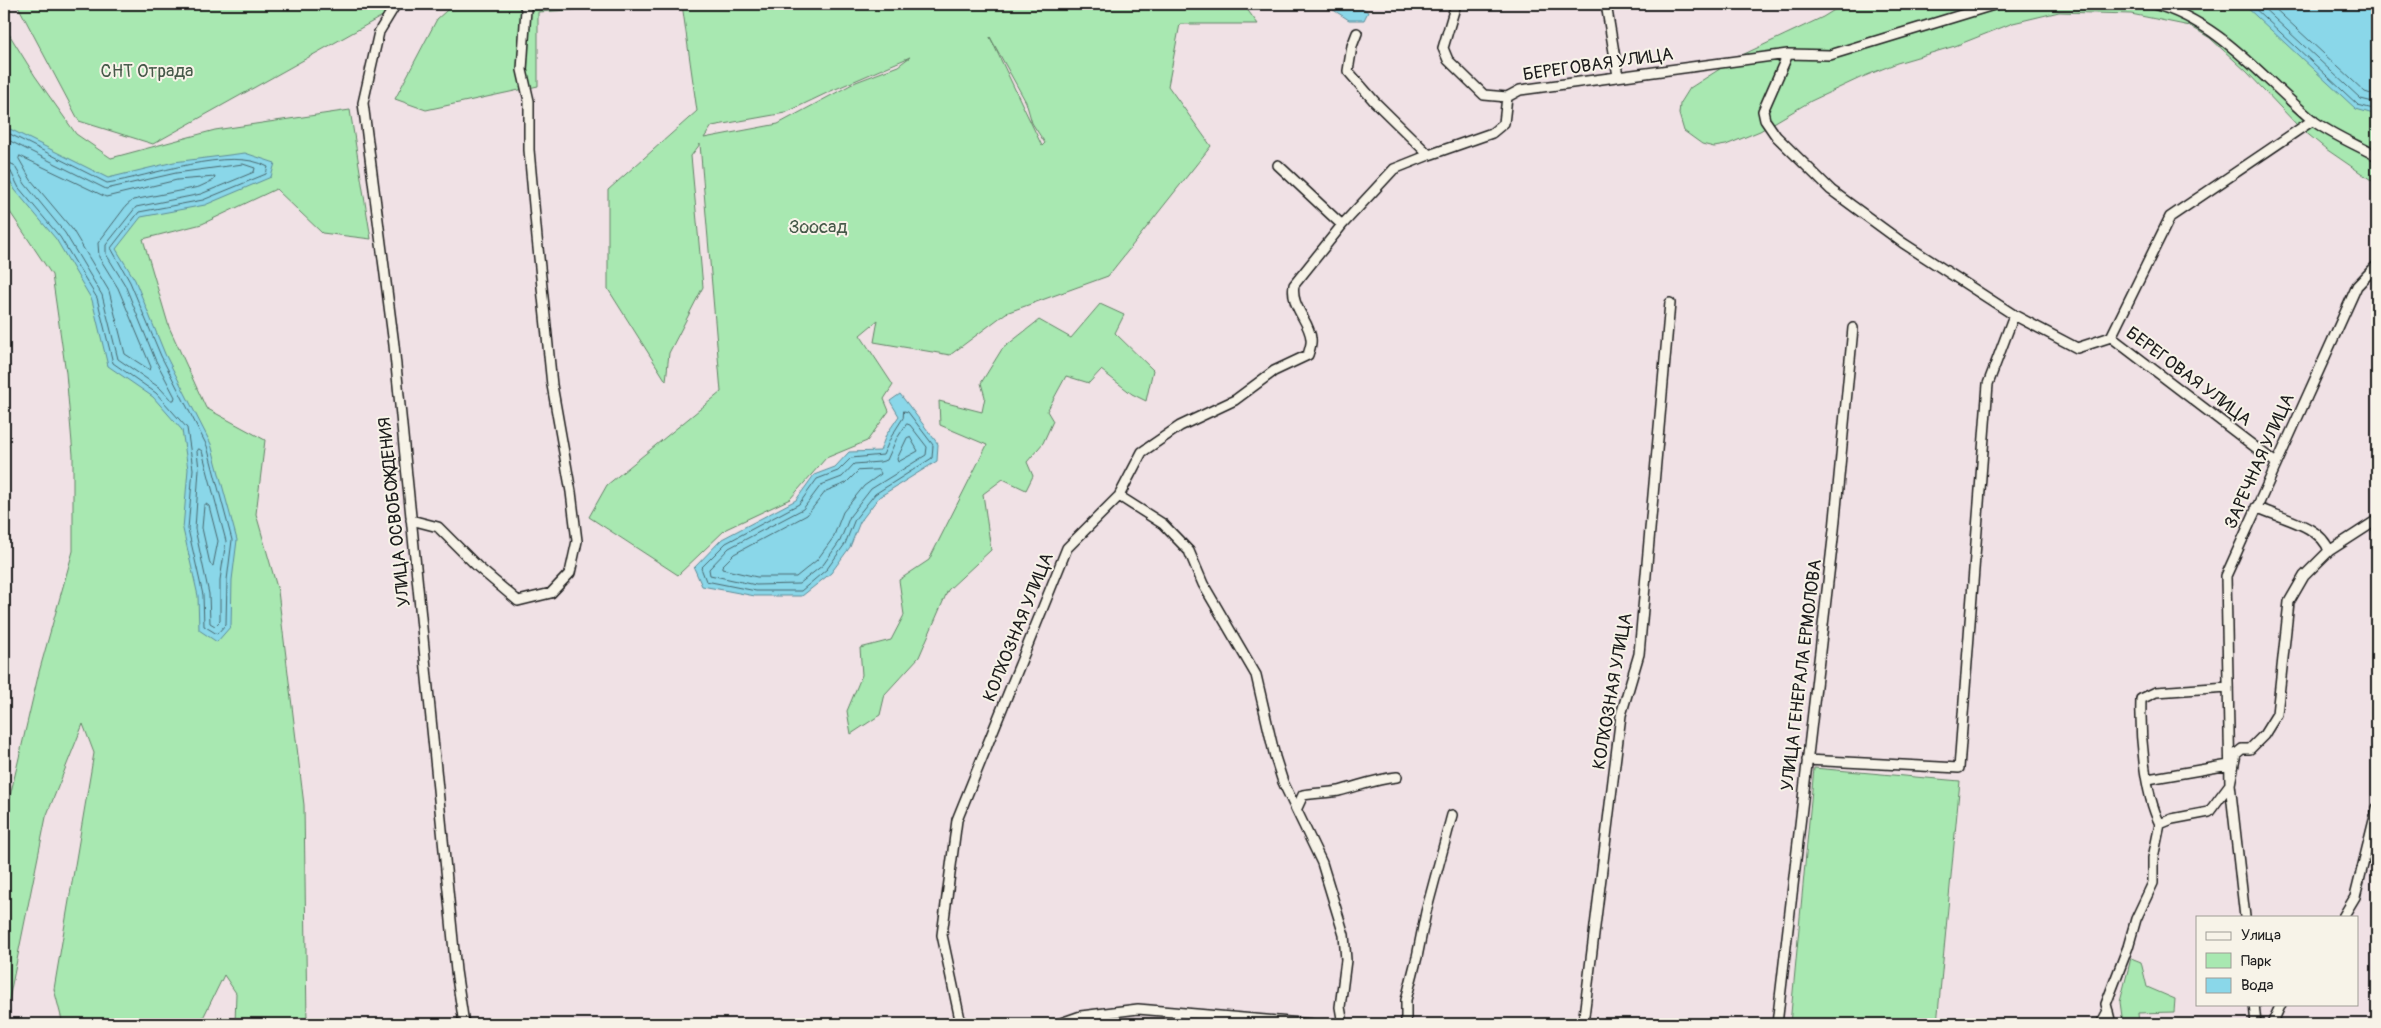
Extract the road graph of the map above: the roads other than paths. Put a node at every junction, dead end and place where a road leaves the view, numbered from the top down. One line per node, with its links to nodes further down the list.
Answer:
1 (396, 4): 24 (street, УЛИЦА ОСВОБОЖДЕНИЯ)
2 (524, 4): 24 (street)
3 (1456, 4): 10 (street)
4 (1606, 4): 9 (street)
5 (1998, 4): 8 (street, БЕРЕГОВАЯ УЛИЦА)
6 (2152, 4): 11 (street)
7 (1356, 33): 12 (street)
8 (1788, 54): 9 (street, БЕРЕГОВАЯ УЛИЦА); 18 (street)
9 (1618, 76): 10 (street, БЕРЕГОВАЯ УЛИЦА)
10 (1507, 97): 12 (street, БЕРЕГОВАЯ УЛИЦА)
11 (2313, 120): 13 (street); 20 (street, БЕРЕГОВАЯ УЛИЦА)
12 (1429, 155): 15 (street, БЕРЕГОВАЯ УЛИЦА)
13 (2377, 156)
14 (1278, 165): 15 (street)
15 (1342, 225): 22 (street, КОЛХОЗНАЯ УЛИЦА)
16 (2377, 265): 21 (street, ЗАРЕЧНАЯ УЛИЦА)
17 (1670, 303): 48 (street, КОЛХОЗНАЯ УЛИЦА)
18 (2014, 315): 20 (street); 28 (street)
19 (1852, 328): 28 (street, УЛИЦА ГЕНЕРАЛА ЕРМОЛОВА)
20 (2111, 337): 21 (street, БЕРЕГОВАЯ УЛИЦА)
21 (2276, 463): 23 (street, ЗАРЕЧНАЯ УЛИЦА)
22 (1119, 496): 33 (street); 43 (street, КОЛХОЗНАЯ УЛИЦА)
23 (2256, 507): 26 (street); 27 (street, ЗАРЕЧНАЯ УЛИЦА)
24 (412, 520): 42 (street, УЛИЦА ОСВОБОЖДЕНИЯ)
25 (2377, 520): 26 (street, ЗАРЕЧНАЯ УЛИЦА)
26 (2329, 551): 32 (street, ЗАРЕЧНАЯ УЛИЦА)
27 (2228, 687): 29 (street, ЗАРЕЧНАЯ УЛИЦА); 31 (street)
28 (1807, 760): 49 (street, УЛИЦА ГЕНЕРАЛА ЕРМОЛОВА)
29 (2229, 764): 31 (street); 32 (street, ЗАРЕЧНАЯ УЛИЦА)
30 (1397, 777): 33 (street)
31 (2148, 779): 36 (street)
32 (2230, 784): 36 (street, ЗАРЕЧНАЯ УЛИЦА); 37 (street, ЗАРЕЧНАЯ УЛИЦА)
33 (1297, 808): 46 (street)
34 (2377, 808): 38 (street)
35 (1452, 815): 47 (street)
36 (2160, 824): 41 (street)
37 (2244, 916)
38 (2344, 916)
39 (2254, 1006): 52 (street)
40 (2280, 1006): 53 (street)
41 (2108, 1010): 50 (street); 51 (street)
42 (464, 1024)
43 (962, 1024)
44 (1058, 1024): 45 (street)
45 (1312, 1024)
46 (1343, 1024)
47 (1406, 1024)
48 (1583, 1024)
49 (1777, 1024)
50 (2101, 1024)
51 (2112, 1024)
52 (2256, 1024)
53 (2272, 1024)

